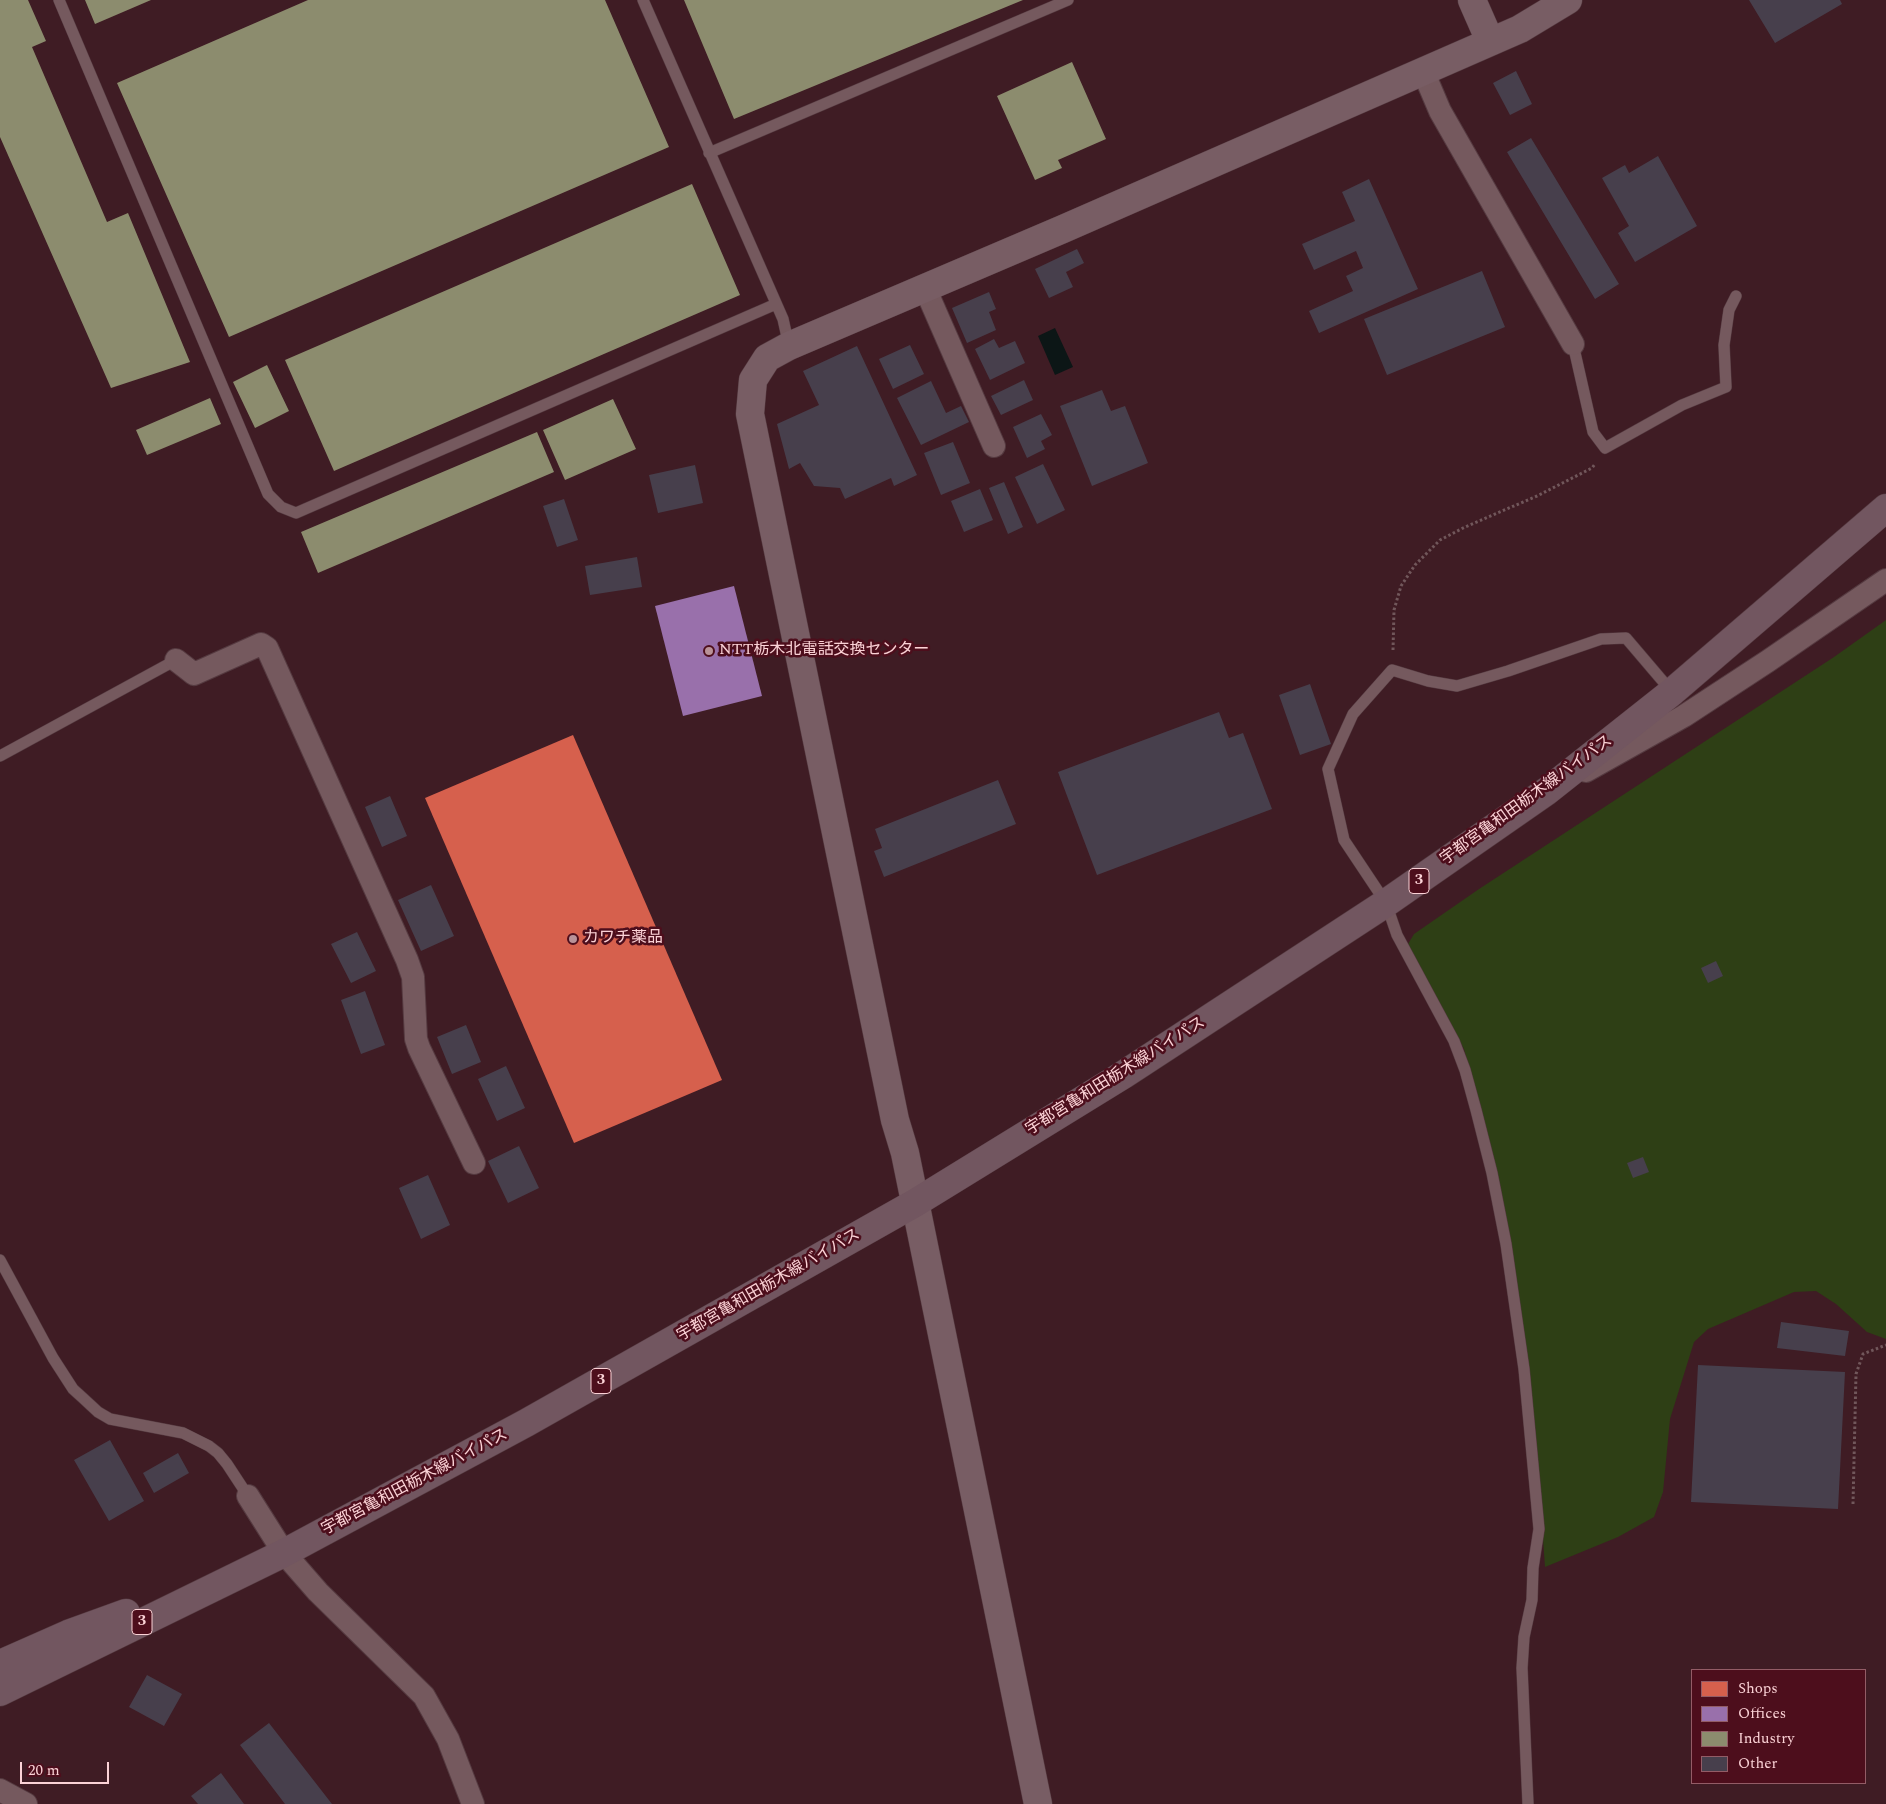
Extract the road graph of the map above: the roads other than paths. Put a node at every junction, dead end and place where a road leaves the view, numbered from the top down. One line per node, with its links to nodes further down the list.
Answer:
1 (59, 0): 11 (lane)
2 (643, 0): 8 (lane)
3 (1068, 0): 8 (lane)
4 (1472, 0): 6 (street)
5 (1568, 0): 6 (street)
6 (1490, 41): 7 (street)
7 (1423, 71): 9 (street); 12 (street)
8 (709, 153): 11 (lane)
9 (926, 288): 13 (street); 14 (street)
10 (1736, 296): 12 (lane)
11 (776, 304): 13 (lane)
12 (1574, 344)
13 (789, 346): 23 (street)
14 (994, 446)
15 (1886, 508): 18 (main road, 宇都宮亀和田栃木線バイパス / 3)
16 (1886, 580): 20 (street)
17 (176, 660): 19 (lane); 22 (street)
18 (1672, 692): 20 (main road, 宇都宮亀和田栃木線バイパス / 3); 21 (lane)
19 (0, 756)
20 (1546, 791): 21 (main road, 宇都宮亀和田栃木線バイパス / 3)
21 (1386, 904): 23 (main road, 宇都宮亀和田栃木線バイパス / 3); 33 (lane)
22 (474, 1163)
23 (915, 1203): 26 (main road, 宇都宮亀和田栃木線バイパス / 3); 32 (street)
24 (0, 1260): 25 (lane)
25 (248, 1496): 26 (street)
26 (284, 1553): 27 (main road, 宇都宮亀和田栃木線バイパス / 3); 28 (main road, 宇都宮亀和田栃木線バイパス / 3); 31 (street)
27 (0, 1664)
28 (0, 1692)
29 (0, 1790): 30 (street)
30 (26, 1804)
31 (473, 1804)
32 (1038, 1804)
33 (1528, 1804)

